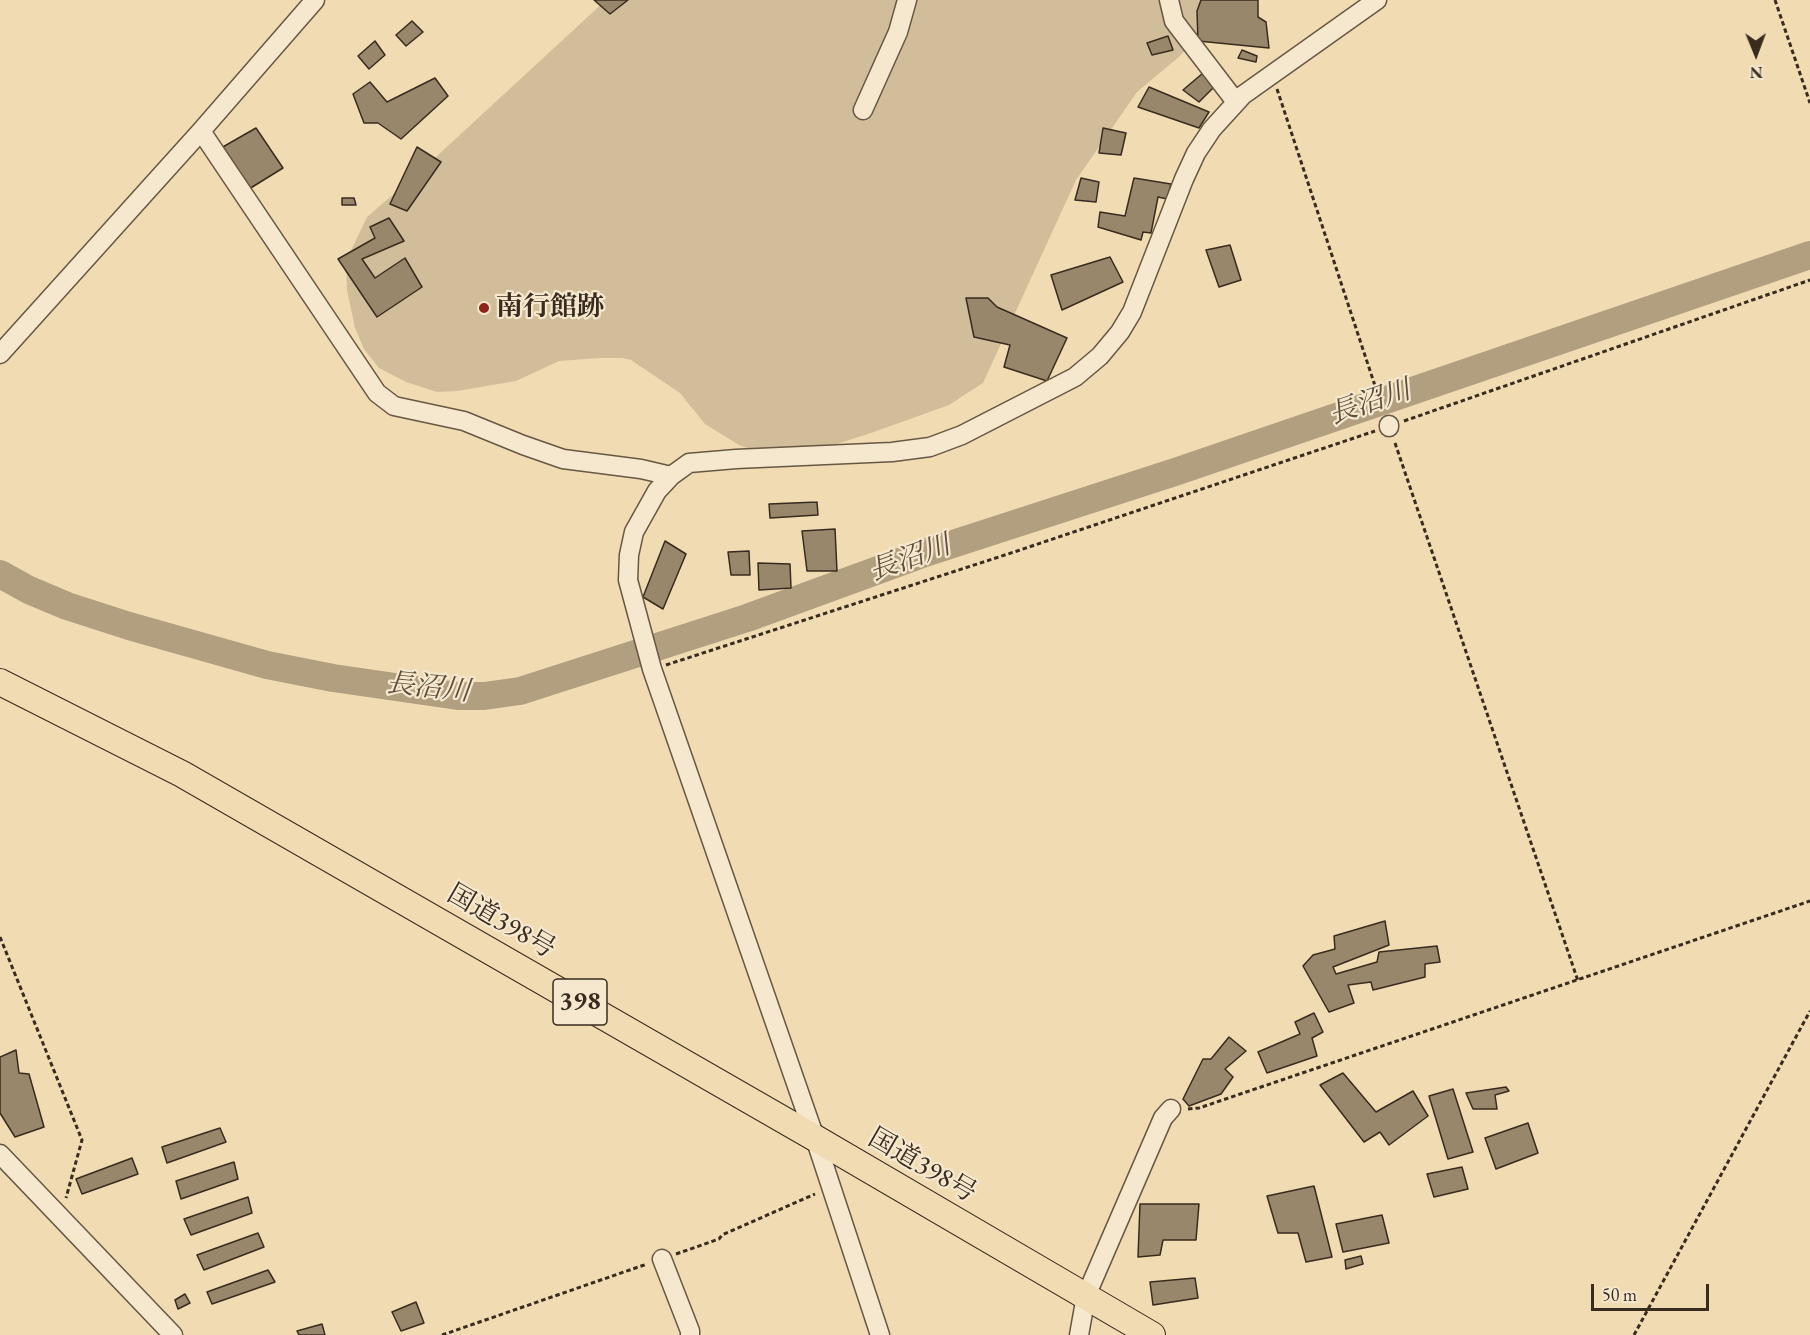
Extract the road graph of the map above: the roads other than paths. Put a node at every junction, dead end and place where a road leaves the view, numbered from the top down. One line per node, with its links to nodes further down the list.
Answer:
1 (315, 0): 7 (street)
2 (907, 0): 6 (street)
3 (1169, 0): 5 (street)
4 (1377, 0): 5 (street)
5 (1236, 102): 9 (street)
6 (863, 110)
7 (201, 131): 8 (street); 9 (street)
8 (0, 354)
9 (671, 477): 12 (street)
10 (0, 682): 12 (highway, 国道398号 / 398)
11 (1171, 1109): 15 (street)
12 (815, 1138): 15 (highway, 国道398号 / 398); 18 (street)
13 (0, 1154): 16 (street)
14 (662, 1259): 17 (street)
15 (1086, 1296): 19 (street); 20 (highway, 国道398号 / 398)
16 (173, 1335)
17 (690, 1335)
18 (880, 1335)
19 (1079, 1335)
20 (1152, 1335)

